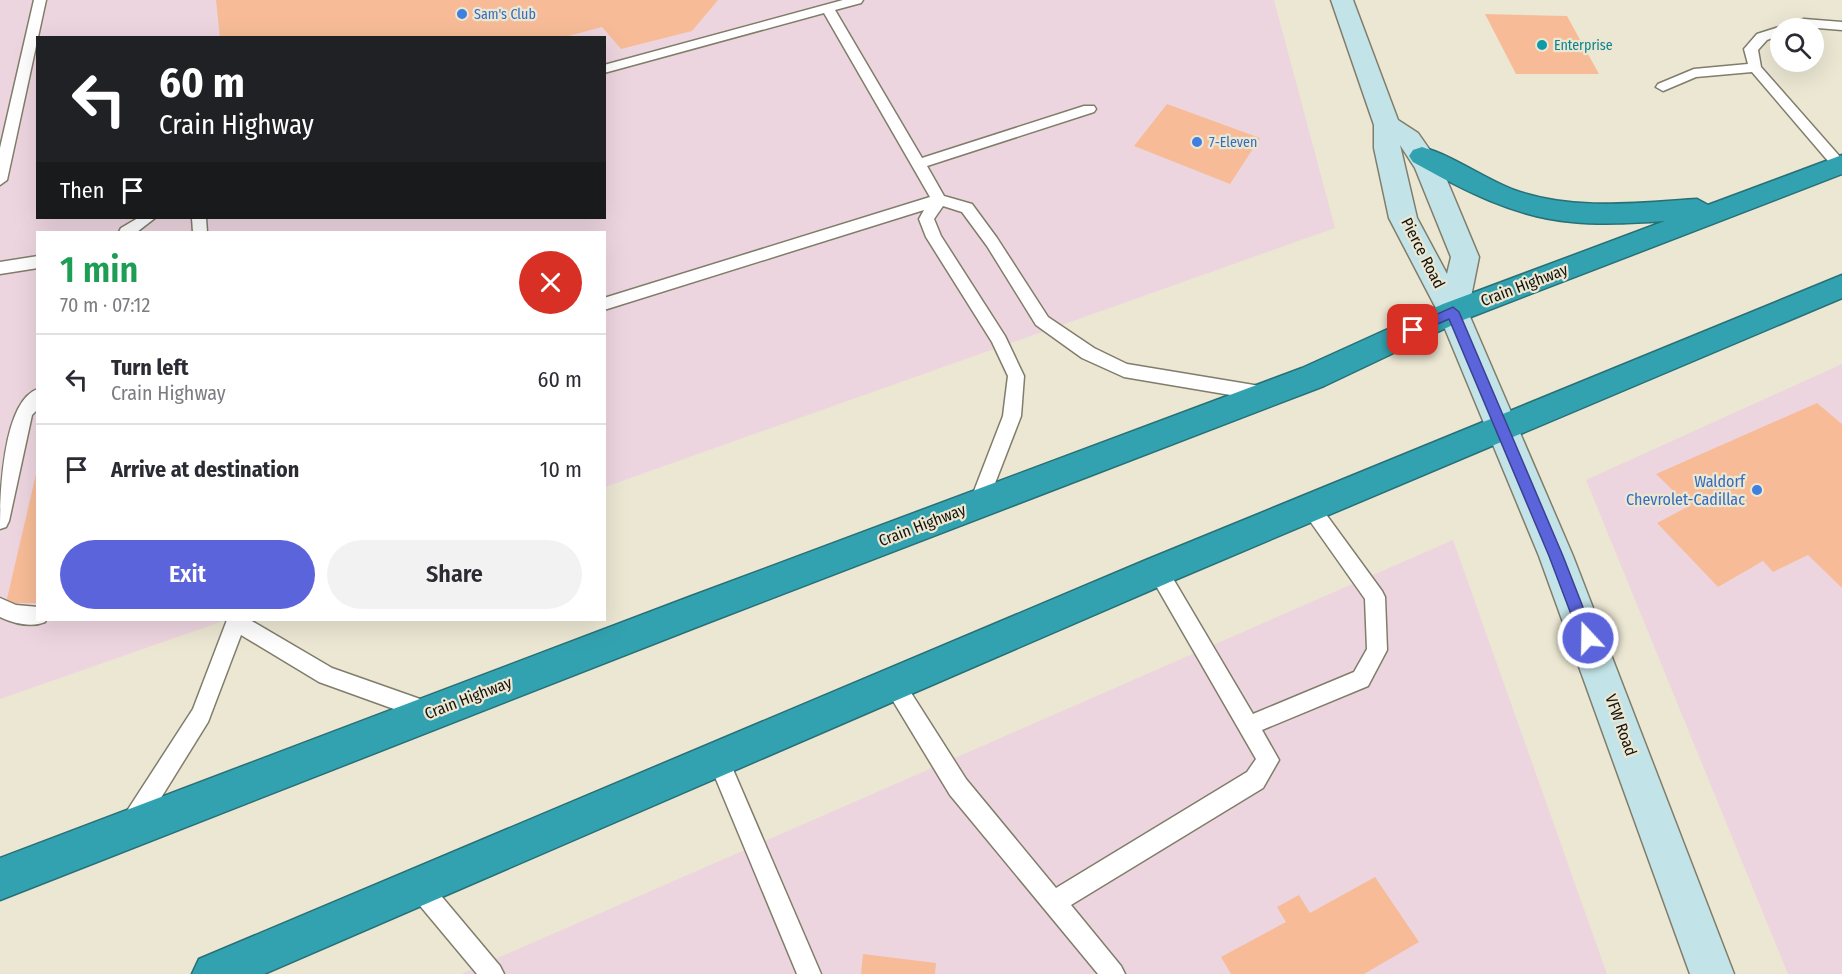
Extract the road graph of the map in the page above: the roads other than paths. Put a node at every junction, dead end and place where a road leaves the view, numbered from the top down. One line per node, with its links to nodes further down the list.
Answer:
1 (40, 0): 16 (lane)
2 (857, 0): 4 (lane)
3 (1342, 0): 12 (main road, Pierce Road)
4 (828, 8): 8 (lane); 14 (lane)
5 (1824, 25): 6 (lane)
6 (1842, 26)
7 (1770, 34): 9 (lane)
8 (606, 68)
9 (1755, 68): 10 (lane); 15 (lane)
10 (1663, 87)
11 (1089, 109): 14 (lane)
12 (1387, 125): 13 (main road, Pierce Road); 25 (main road, Pierce Road)
13 (1422, 156): 18 (highway); 25 (main road, Pierce Road)
14 (918, 164): 17 (lane)
15 (1840, 165): 18 (highway, Crain Highway)
16 (0, 180)
17 (939, 200): 24 (lane); 26 (lane); 29 (lane)
18 (1728, 207): 25 (highway, Crain Highway)
19 (146, 219): 20 (lane)
20 (128, 231)
21 (36, 262): 22 (lane)
22 (0, 268)
23 (1842, 286): 28 (highway)
24 (606, 303)
25 (1453, 312): 26 (highway, Crain Highway); 28 (main road, VFW Road)
26 (1268, 394): 29 (highway, Crain Highway)
27 (36, 398): 31 (lane)
28 (1502, 427): 30 (highway); 48 (main road, VFW Road)
29 (978, 504): 37 (highway, Crain Highway)
30 (1311, 508): 32 (highway); 38 (lane)
31 (0, 521)
32 (1158, 571): 36 (highway); 38 (lane)
33 (0, 607): 34 (lane)
34 (36, 616)
35 (237, 621): 37 (lane); 40 (lane)
36 (894, 684): 39 (highway); 43 (lane)
37 (431, 712): 40 (highway, Crain Highway)
38 (1248, 726): 43 (lane)
39 (719, 760): 42 (highway); 46 (lane)
40 (128, 830): 41 (highway, Crain Highway)
41 (0, 879)
42 (419, 887): 44 (highway); 45 (lane)
43 (1053, 903): 47 (lane)
44 (214, 974)
45 (492, 974)
46 (809, 974)
47 (1113, 974)
48 (1713, 974)

